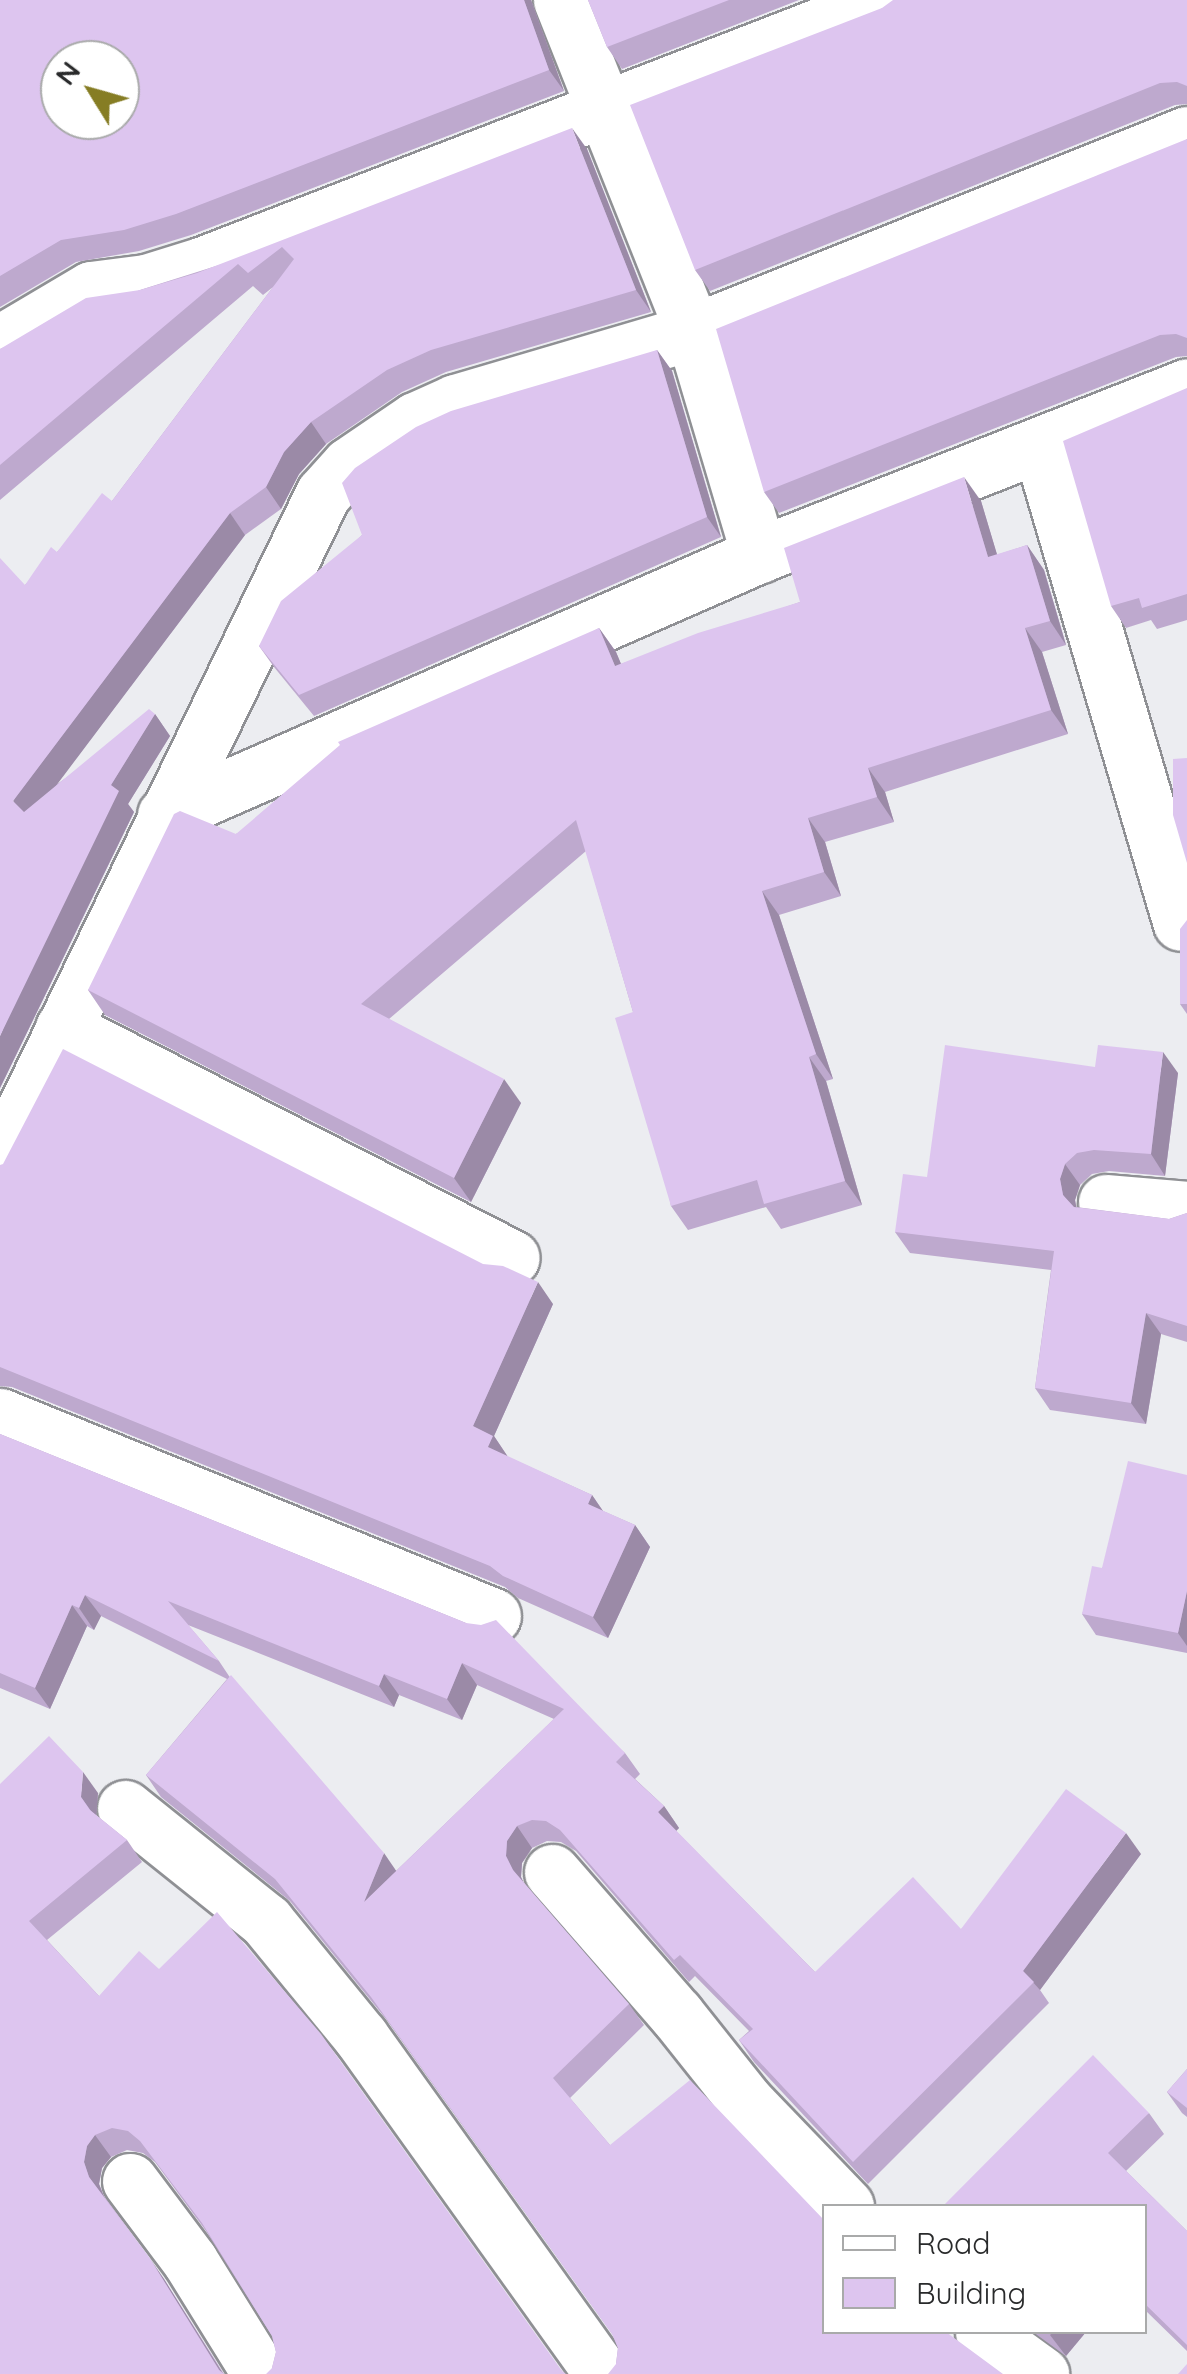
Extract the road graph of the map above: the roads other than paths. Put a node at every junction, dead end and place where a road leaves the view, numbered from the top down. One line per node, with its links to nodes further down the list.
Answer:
1 (561, 0): 3 (street)
2 (886, 0): 3 (street)
3 (601, 109): 5 (street); 6 (street)
4 (1187, 134): 5 (street)
5 (692, 332): 9 (street); 10 (street)
6 (0, 343)
7 (1187, 386): 8 (street)
8 (1040, 444): 9 (street); 11 (street)
9 (759, 555): 10 (street)
10 (165, 815): 12 (street)
11 (1181, 923)
12 (62, 1028): 13 (street); 16 (street)
13 (0, 1160)
14 (1106, 1202): 15 (street)
15 (1187, 1209)
16 (512, 1258)
17 (0, 1416): 18 (street)
18 (493, 1616)
19 (125, 1808): 25 (street)
20 (552, 1872): 22 (street)
21 (130, 2181): 24 (street)
22 (844, 2204)
23 (986, 2334): 26 (street)
24 (260, 2374)
25 (602, 2374)
26 (1041, 2374)

